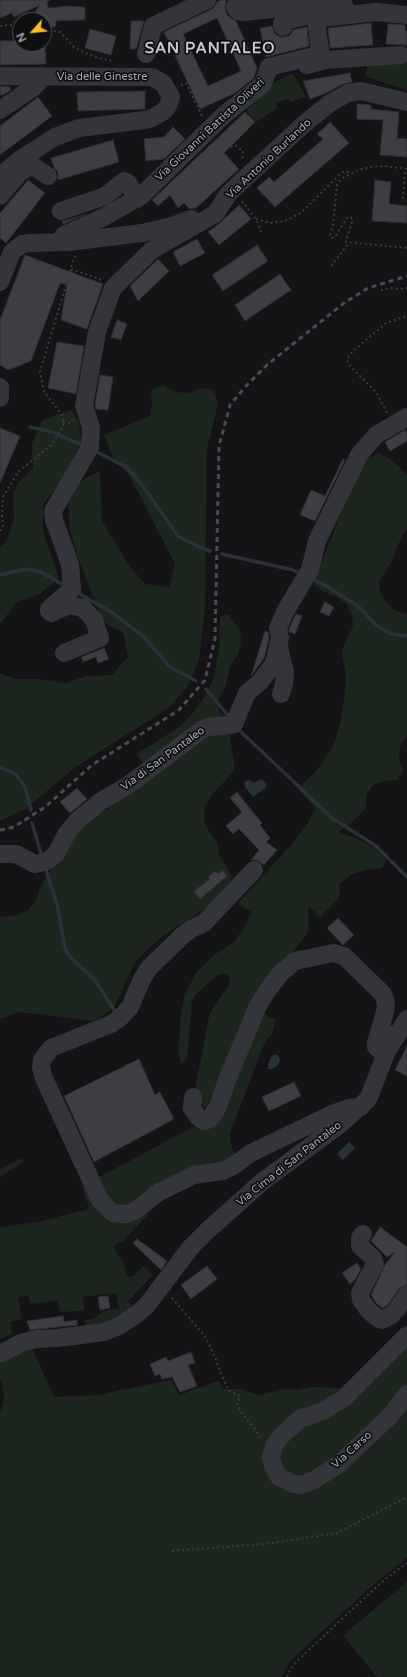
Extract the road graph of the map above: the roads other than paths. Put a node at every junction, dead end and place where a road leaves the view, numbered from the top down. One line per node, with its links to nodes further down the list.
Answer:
1 (207, 0): 8 (street)
2 (259, 0): 3 (street)
3 (237, 1): 4 (street)
4 (407, 6)
5 (407, 15): 6 (street)
6 (321, 18): 7 (street); 12 (street)
7 (283, 27)
8 (146, 54)
9 (402, 55): 12 (street, Via Giovanni Battista Oliveri)
10 (0, 76): 11 (street, Via delle Ginestre)
11 (40, 76): 14 (street); 16 (street, Via delle Ginestre)
12 (266, 78): 19 (street, Via Giovanni Battista Oliveri)
13 (407, 102): 17 (street, Via Antonio Burlando)
14 (0, 110)
15 (48, 176): 18 (street)
16 (0, 180)
17 (231, 192): 21 (street); 27 (street, Via Antonio Burlando)
18 (0, 196)
19 (137, 199): 20 (street); 21 (street, Via Giovanni Battista Oliveri)
20 (61, 210)
21 (50, 247): 22 (street)
22 (0, 282)
23 (0, 387): 24 (street)
24 (0, 398)
25 (400, 420): 26 (street, Via di San Pantaleo)
26 (278, 647): 28 (street); 29 (street, Via di San Pantaleo)
27 (64, 653)
28 (281, 694)
29 (0, 854)
30 (254, 870): 34 (street)
31 (407, 1012): 33 (street)
32 (407, 1019): 34 (street, Via Cima di San Pantaleo)
33 (193, 1097)
34 (361, 1107): 38 (street, Via Cima di San Pantaleo)
35 (363, 1234): 36 (street)
36 (399, 1306)
37 (407, 1335): 39 (street, Via Carso)
38 (0, 1354)
39 (407, 1394)

